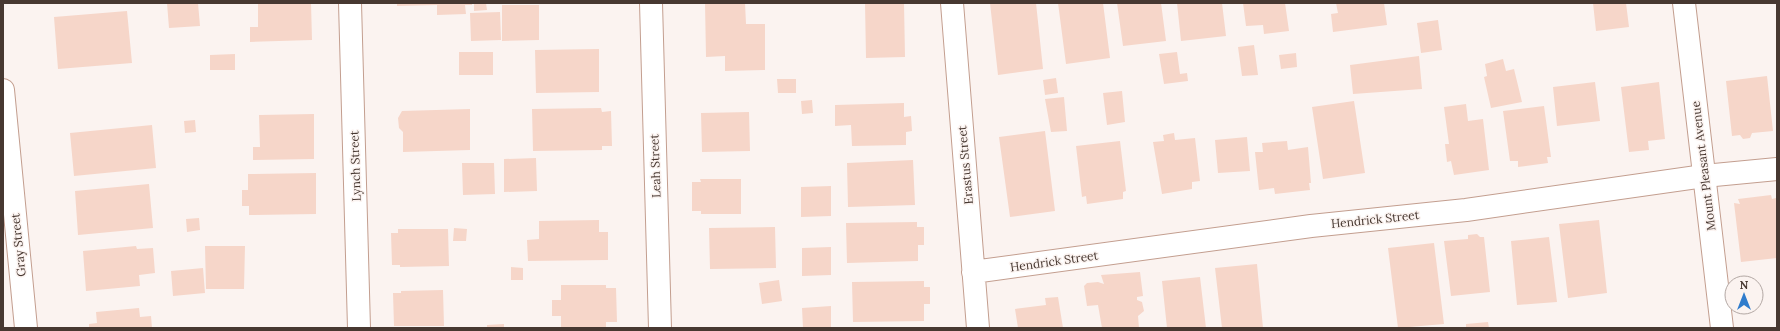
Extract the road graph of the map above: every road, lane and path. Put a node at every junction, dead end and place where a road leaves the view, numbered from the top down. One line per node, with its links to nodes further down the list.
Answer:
1 (350, 3): 10 (street, Lynch Street)
2 (651, 3): 11 (street, Leah Street)
3 (952, 3): 8 (street, Erastus Street)
4 (1684, 3): 7 (street, Mount Pleasant Avenue)
5 (3, 90): 9 (street, Gray Street)
6 (1777, 169): 7 (street, Hendrick Street)
7 (1704, 176): 8 (street, Hendrick Street); 13 (street, Mount Pleasant Avenue)
8 (974, 272): 12 (street, Erastus Street)
9 (26, 328)
10 (359, 328)
11 (660, 328)
12 (978, 328)
13 (1722, 328)

